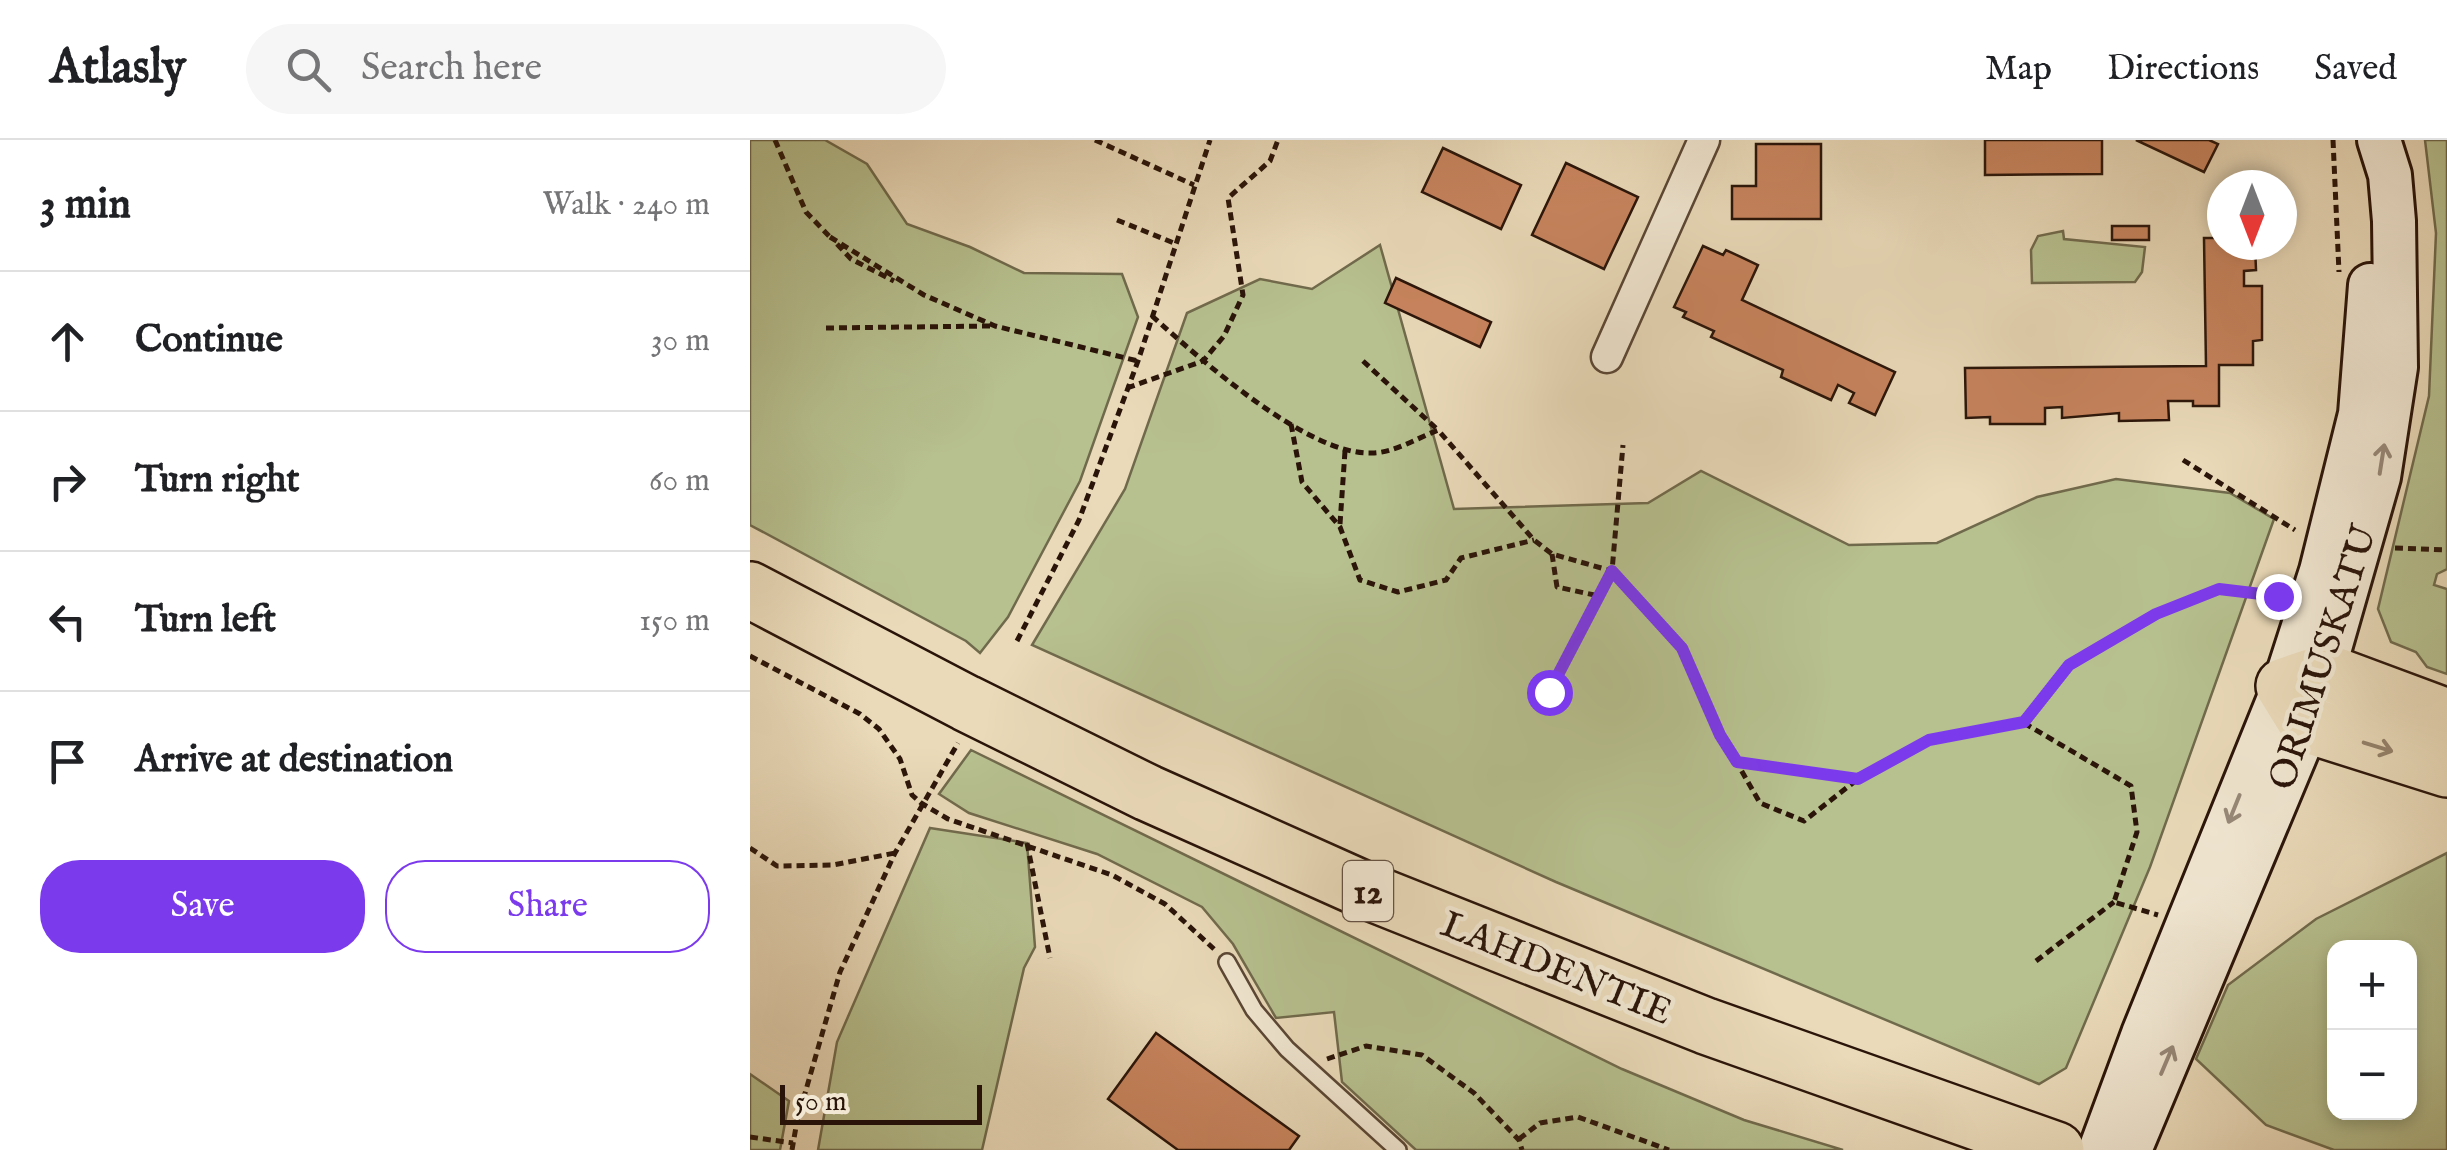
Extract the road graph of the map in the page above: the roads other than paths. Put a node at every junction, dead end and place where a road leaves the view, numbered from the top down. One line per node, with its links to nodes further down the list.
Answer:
1 (1704, 140): 4 (street)
2 (2371, 140): 6 (main road, ORIMUSKATU)
3 (2380, 140): 6 (main road, ORIMUSKATU, one-way to 3)
4 (1607, 358)
5 (750, 590): 10 (highway, LAHDENTIE / 12)
6 (2306, 694): 7 (highway); 8 (highway, one-way to 8); 12 (main road, ORIMUSKATU, one-way to 12); 13 (main road, ORIMUSKATU, one-way to 6)
7 (2447, 717)
8 (2447, 769)
9 (1227, 962): 11 (lane)
10 (2033, 1142)
11 (1398, 1150)
12 (2100, 1150)
13 (2130, 1150)

